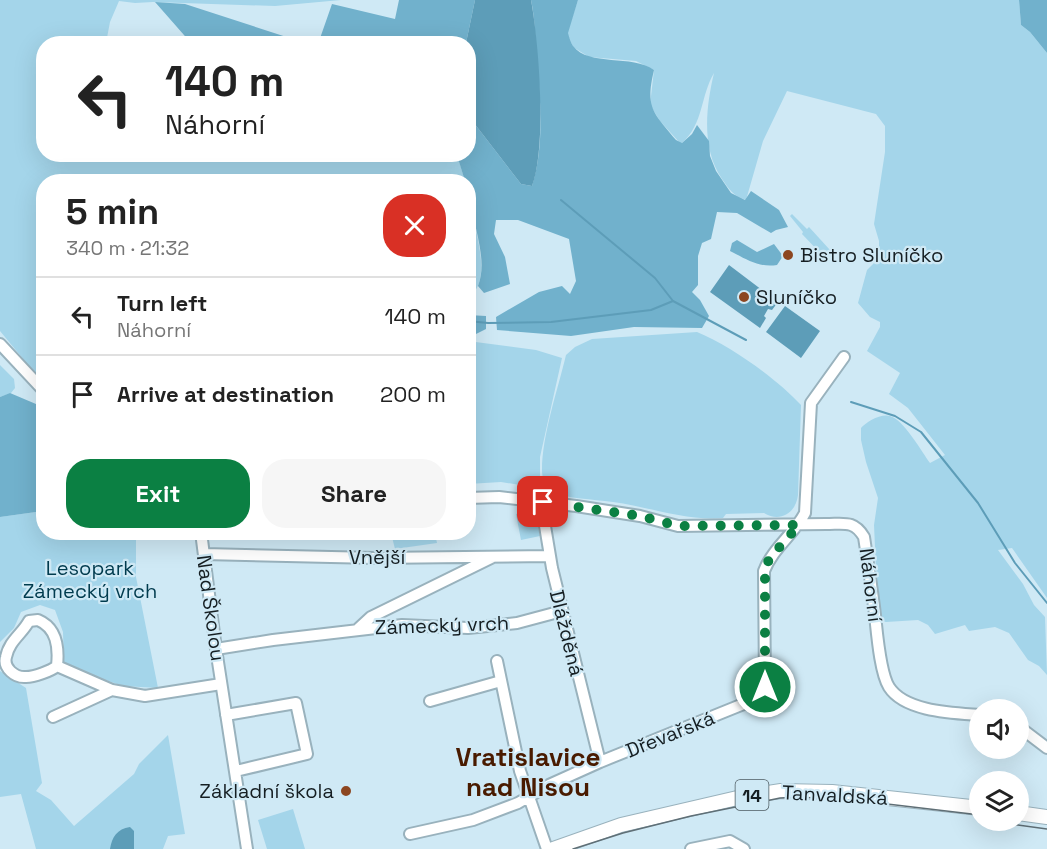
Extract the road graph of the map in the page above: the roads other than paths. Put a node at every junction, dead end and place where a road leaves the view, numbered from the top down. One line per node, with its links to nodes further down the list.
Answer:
1 (0, 344): 3 (street)
2 (844, 357): 6 (street, Dřevařská)
3 (36, 382)
4 (476, 497): 5 (street, Náhorní)
5 (543, 502): 6 (street, Náhorní); 10 (street, Dlážděná)
6 (799, 525): 20 (street, Náhorní); 25 (street, Dřevařská)
7 (202, 540): 8 (street, Nad Školou)
8 (204, 554): 9 (street, Vnější); 13 (street, Nad Školou)
9 (496, 555): 10 (street, Vnější); 12 (street, Zámecký vrch)
10 (550, 556): 11 (street, Dlážděná)
11 (562, 611): 12 (street, Zámecký vrch); 25 (street, Dlážděná)
12 (358, 629): 13 (street, Zámecký vrch)
13 (216, 649): 17 (street, Nad Školou)
14 (497, 661): 16 (street)
15 (57, 666): 15 (street); 18 (street, Nad Školou)
16 (501, 681): 19 (street); 27 (street)
17 (221, 684): 18 (street, Nad Školou); 21 (street, Nad Školou)
18 (112, 690): 22 (street)
19 (430, 701)
20 (969, 714)
21 (226, 716): 26 (street, Nad Školou); 26 (street)
22 (53, 717)
23 (1029, 734): 24 (street)
24 (1047, 748)
25 (600, 762): 27 (street, Dřevařská)
26 (236, 771): 32 (street, Nad Školou)
27 (528, 798): 31 (street, Dřevařská); 33 (street)
28 (969, 807): 34 (main road, Tanvaldská / 14)
29 (1029, 815): 30 (main road)
30 (1047, 817)
31 (410, 834)
32 (248, 849)
33 (547, 849)
34 (553, 849)
35 (691, 849): 36 (street)
36 (744, 849)

